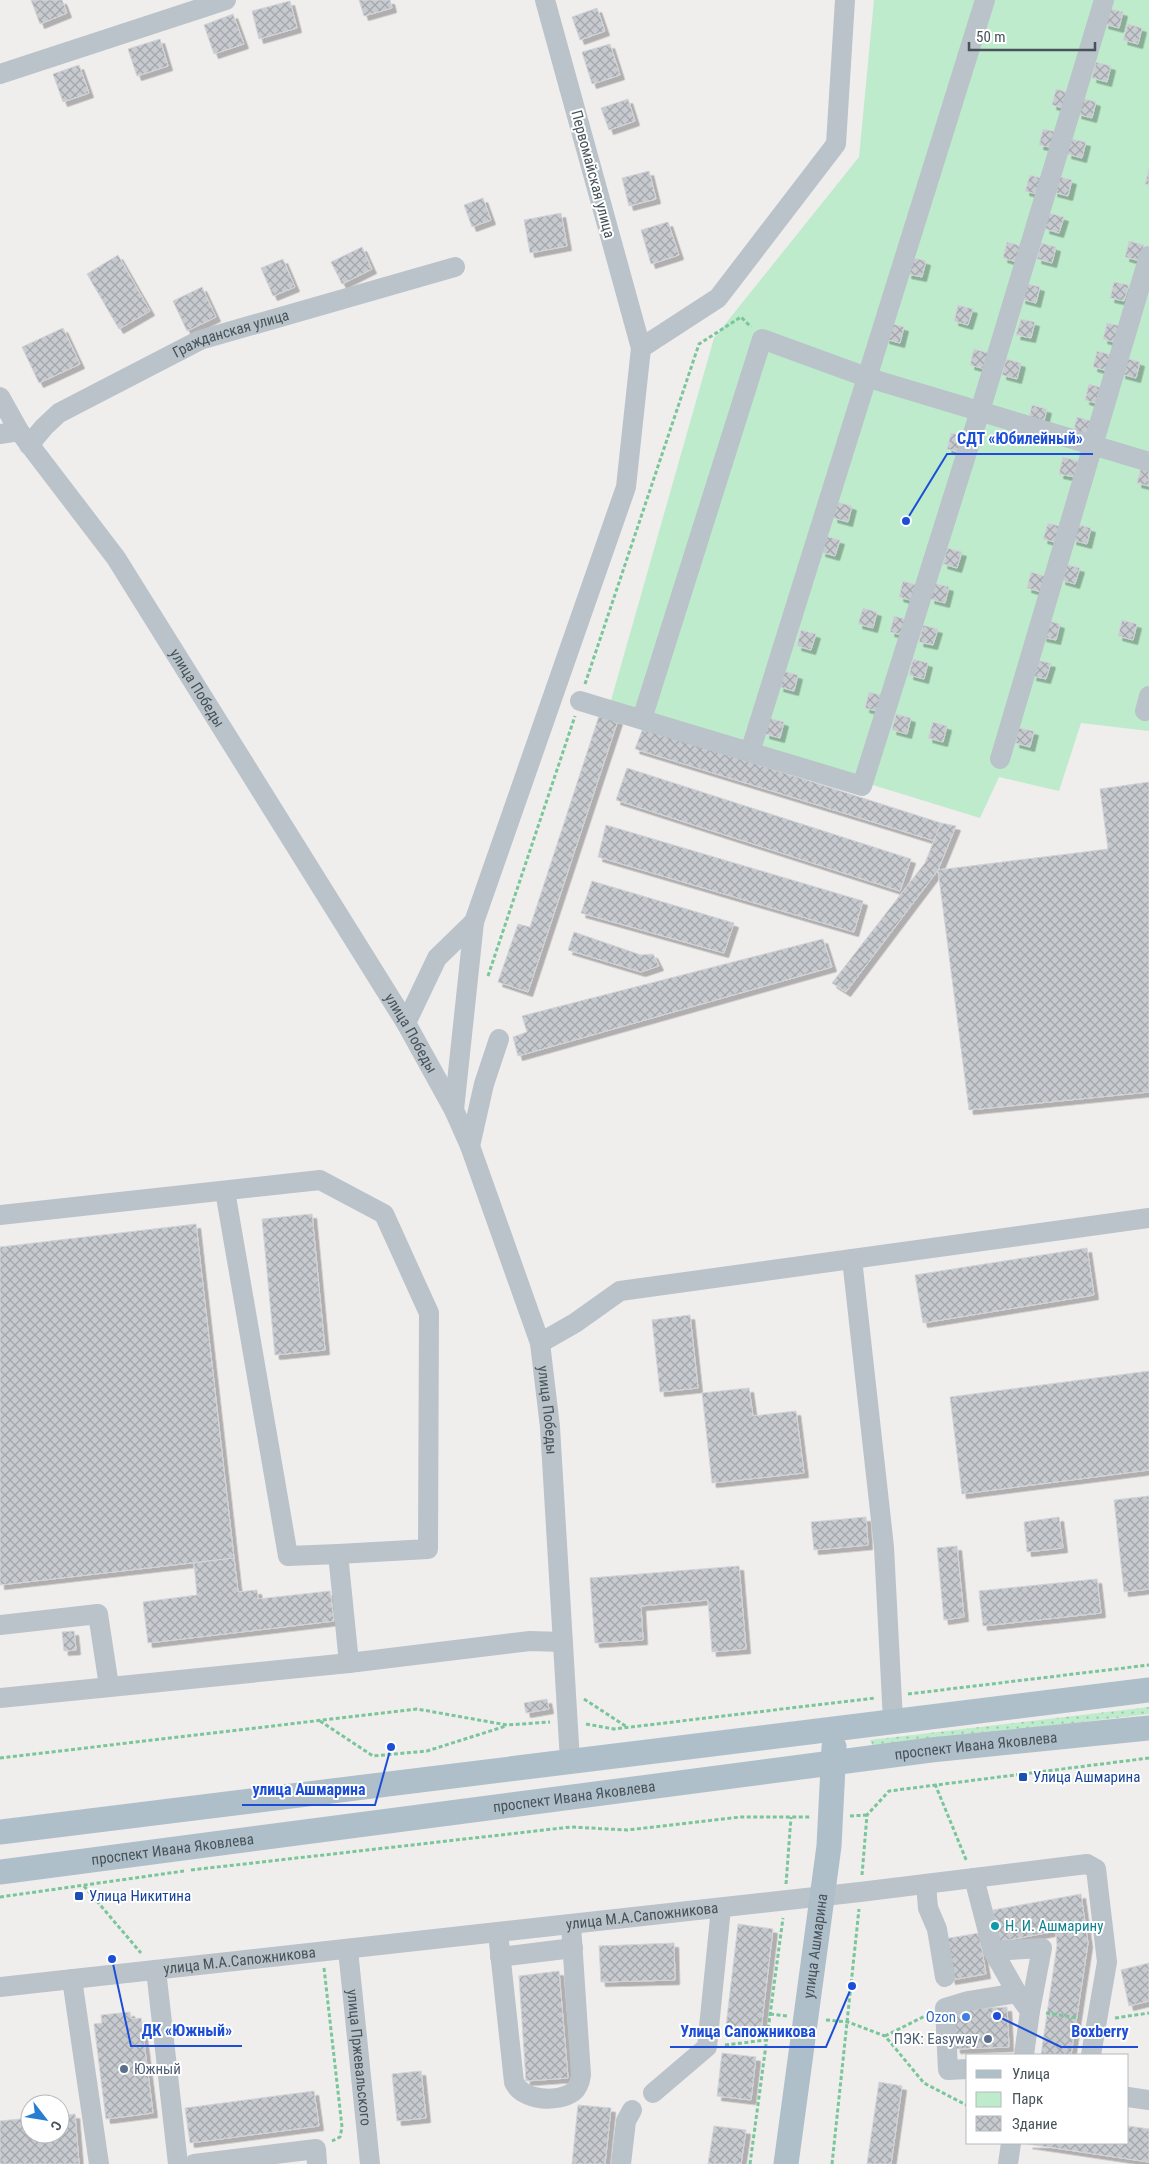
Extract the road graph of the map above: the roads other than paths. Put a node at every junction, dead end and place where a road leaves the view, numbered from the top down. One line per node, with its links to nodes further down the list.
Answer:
1 (226, 0): 6 (street)
2 (545, 0): 9 (street, Первомайская улица)
3 (846, 0): 9 (street)
4 (985, 0): 10 (street)
5 (1104, 0): 12 (street)
6 (0, 74)
7 (1149, 256): 14 (street)
8 (454, 267): 13 (street, Гражданская улица)
9 (641, 348): 20 (street)
10 (869, 378): 12 (street); 17 (street); 18 (street)
11 (0, 397): 13 (street, улица Победы)
12 (980, 411): 14 (street); 18 (street)
13 (16, 437): 21 (street, улица Победы)
14 (1093, 446): 15 (street); 19 (street)
15 (1149, 462)
16 (580, 701): 17 (street)
17 (642, 719): 18 (street)
18 (750, 752)
19 (1000, 759)
20 (474, 922): 21 (street); 23 (street)
21 (406, 1023): 23 (street, улица Победы)
22 (499, 1039): 24 (street)
23 (454, 1110): 24 (street, улица Победы)
24 (470, 1146): 29 (street, улица Победы)
25 (225, 1191): 26 (street); 30 (street); 30 (street)
26 (0, 1215)
27 (1149, 1218): 28 (street)
28 (852, 1259): 29 (street); 37 (street)
29 (540, 1343): 32 (street, улица Победы)
30 (338, 1554): 33 (street)
31 (0, 1625): 34 (street)
32 (563, 1642): 33 (street); 40 (street, улица Победы)
33 (349, 1663): 34 (street)
34 (109, 1686): 36 (street)
35 (1149, 1690): 37 (main road)
36 (0, 1698)
37 (893, 1721): 38 (main road)
38 (834, 1728): 40 (main road); 41 (main road, улица Ашмарина)
39 (1149, 1728): 41 (main road, проспект Ивана Яковлева)
40 (570, 1761): 42 (main road)
41 (835, 1763): 43 (main road, проспект Ивана Яковлева); 46 (main road, улица Ашмарина)
42 (0, 1832)
43 (0, 1872)
44 (974, 1878): 45 (street, улица М.А.Сапожникова); 52 (street); 61 (street, улица М.А.Сапожникова)
45 (926, 1884): 46 (street, улица М.А.Сапожникова); 55 (street)
46 (823, 1896): 47 (street, улица М.А.Сапожникова); 74 (main road, улица Ашмарина)
47 (721, 1908): 48 (street, улица М.А.Сапожникова); 63 (street)
48 (572, 1925): 49 (street, улица М.А.Сапожникова); 50 (street)
49 (498, 1933): 51 (street, улица М.А.Сапожникова); 53 (street)
50 (573, 1948): 53 (street); 53 (street)
51 (348, 1950): 54 (street, улица М.А.Сапожникова); 72 (street, улица Пржевальского)
52 (993, 1951): 58 (street); 59 (street)
53 (500, 1957)
54 (156, 1970): 56 (street, улица М.А.Сапожникова); 70 (street)
55 (945, 1977)
56 (72, 1979): 57 (street, улица М.А.Сапожникова); 69 (street)
57 (0, 1987)
58 (1017, 1993): 59 (street); 62 (street)
59 (1030, 2011): 60 (street)
60 (1024, 2054)
61 (1091, 2054)
62 (966, 2069)
63 (652, 2093)
64 (1129, 2097): 65 (street)
65 (1149, 2100)
66 (632, 2110): 73 (street)
67 (1011, 2144): 75 (street)
68 (316, 2156): 71 (street)
69 (99, 2164)
70 (178, 2164)
71 (194, 2164)
72 (370, 2164)
73 (621, 2164)
74 (786, 2164)
75 (1008, 2164)

